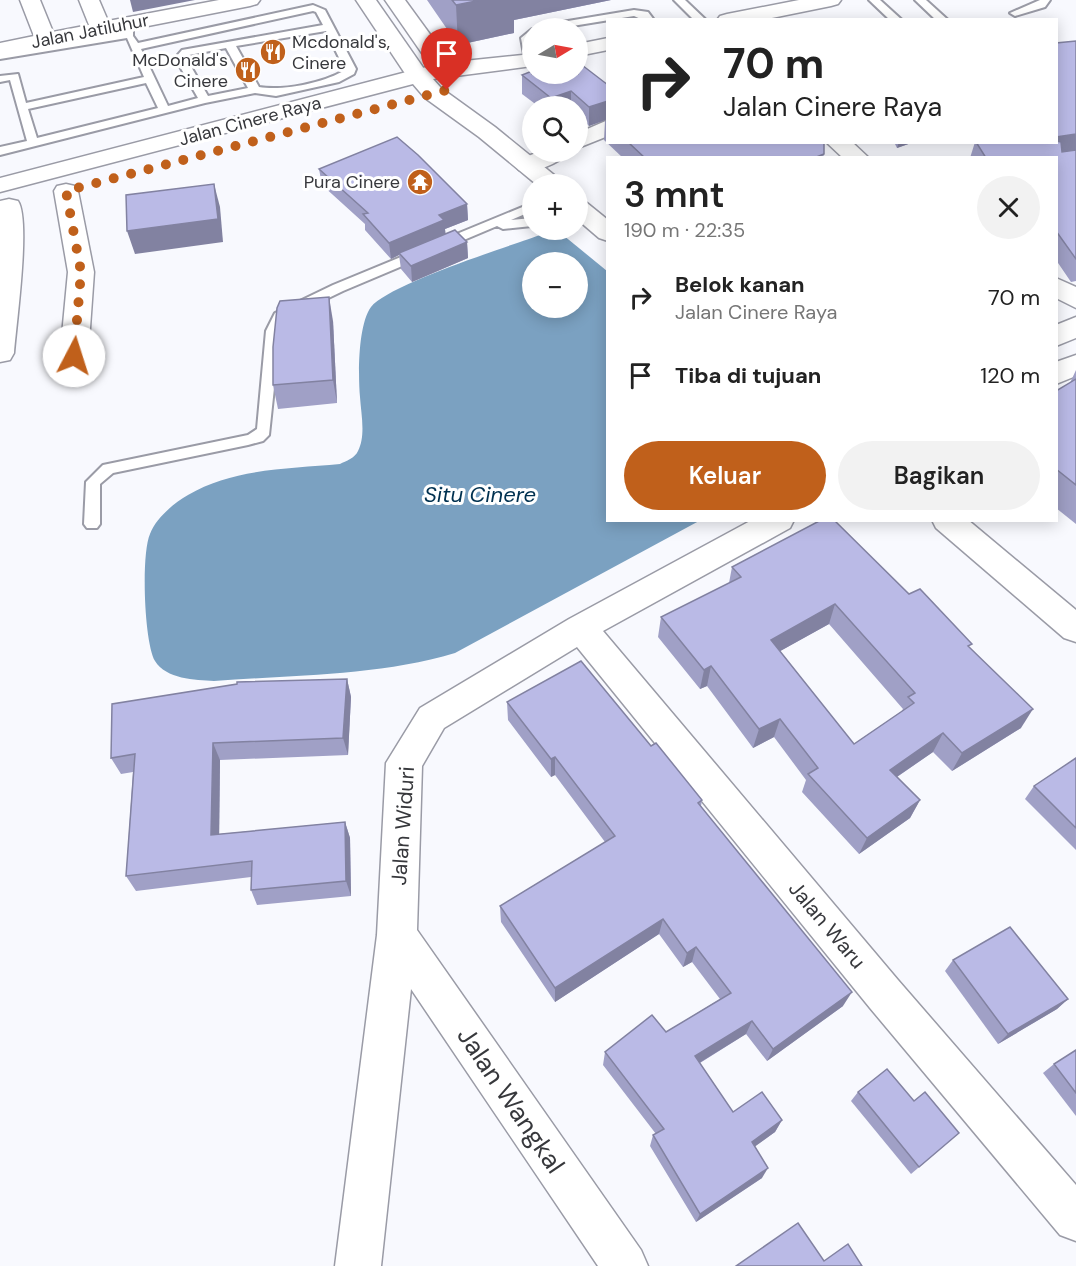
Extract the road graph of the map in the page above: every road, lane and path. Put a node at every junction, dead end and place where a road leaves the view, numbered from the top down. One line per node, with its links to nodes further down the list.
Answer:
1 (30, 0): 22 (street)
2 (89, 0): 20 (street)
3 (250, 0): 21 (street, Jalan Jatiluhur)
4 (366, 0): 30 (street)
5 (395, 0): 31 (street)
6 (679, 0): 14 (lane)
7 (831, 0): 15 (street)
8 (874, 0): 16 (lane)
9 (920, 0): 17 (lane)
10 (1046, 0): 12 (lane)
11 (632, 1): 13 (lane)
12 (1015, 13)
13 (647, 17): 18 (lane)
14 (699, 18)
15 (737, 18)
16 (895, 18)
17 (941, 18)
18 (588, 21)
19 (328, 27): 23 (lane); 25 (lane); 38 (lane)
20 (101, 29): 21 (street, Jalan Jatiluhur); 22 (street, Jalan Jatiluhur)
21 (127, 29): 25 (lane); 28 (lane)
22 (46, 40): 27 (street, Jalan Jatiluhur)
23 (229, 44): 34 (lane); 37 (lane)
24 (606, 44): 26 (street)
25 (135, 47): 33 (lane)
26 (588, 48)
27 (0, 49)
28 (0, 56)
29 (522, 61): 31 (street, Jalan Cinere Raya)
30 (418, 75): 31 (street, Jalan Cinere Raya); 35 (street, Jalan Cinere Raya); 36 (street)
31 (452, 78): 36 (street, Jalan Cinere Raya); 43 (street)
32 (0, 79): 39 (lane)
33 (151, 79): 39 (lane); 41 (lane)
34 (255, 90): 37 (lane); 38 (lane)
35 (360, 91): 38 (street, Jalan Cinere Raya); 40 (street)
36 (433, 93): 40 (street, Jalan Cinere Raya); 43 (street)
37 (205, 100): 41 (lane)
38 (295, 105): 40 (street, Jalan Cinere Raya); 52 (street, Jalan Cinere Raya)
39 (22, 107): 45 (lane)
40 (374, 110)
41 (165, 111): 45 (lane)
42 (606, 128): 44 (street)
43 (487, 132): 50 (street)
44 (588, 136)
45 (33, 143): 47 (lane)
46 (840, 144): 48 (street)
47 (0, 151)
48 (855, 156)
49 (534, 162): 50 (street)
50 (527, 165): 51 (street)
51 (538, 174)
52 (28, 204): 62 (street); 63 (street)
53 (522, 211): 56 (lane)
54 (588, 219): 57 (street)
55 (522, 223): 56 (lane)
56 (493, 224): 68 (lane)
57 (606, 232)
58 (1058, 287): 59 (street)
59 (1076, 299)
60 (1076, 326): 61 (street)
61 (1058, 336)
62 (0, 353)
63 (74, 356)
64 (1076, 364): 65 (street)
65 (1058, 374)
66 (775, 522): 69 (street, Jalan Widuri)
67 (949, 522): 70 (street)
68 (92, 524)
69 (581, 628): 71 (street, Jalan Widuri); 72 (street, Jalan Waru)
70 (1076, 629)
71 (397, 935): 73 (street, Jalan Widuri); 74 (street, Jalan Wangkal)
72 (1076, 1219)
73 (358, 1266)
74 (625, 1266)

